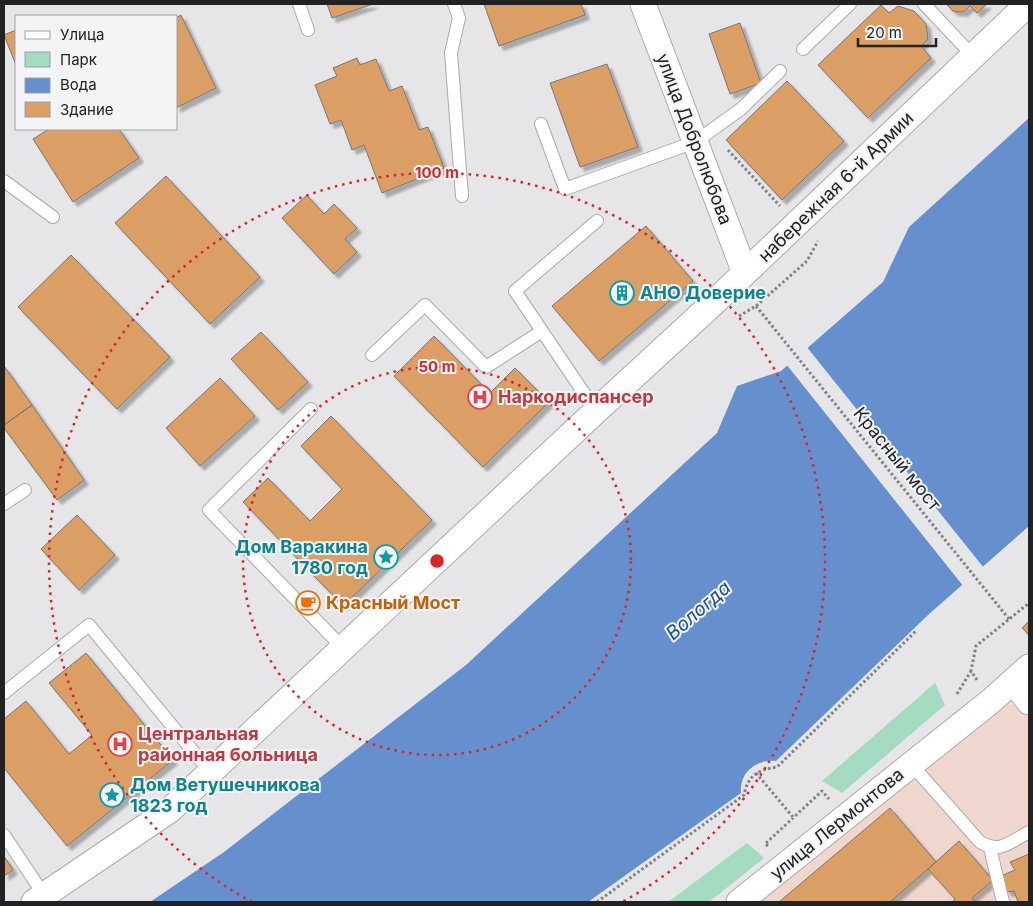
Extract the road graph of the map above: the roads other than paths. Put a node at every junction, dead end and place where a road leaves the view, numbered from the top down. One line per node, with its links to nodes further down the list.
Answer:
1 (299, 4): 7 (lane)
2 (454, 4): 14 (lane)
3 (643, 4): 12 (street, улица Добролюбова)
4 (850, 4): 8 (lane)
5 (924, 4): 9 (lane)
6 (1028, 4): 9 (street, набережная 6-й Армии)
7 (308, 30)
8 (803, 49)
9 (973, 56): 17 (street, набережная 6-й Армии)
10 (780, 72): 12 (lane)
11 (541, 124): 12 (lane)
12 (696, 142): 17 (street, улица Добролюбова)
13 (4, 181): 15 (lane)
14 (462, 196)
15 (53, 217)
16 (597, 222): 18 (lane)
17 (745, 273): 21 (street, набережная 6-й Армии)
18 (542, 331): 19 (lane); 21 (lane)
19 (372, 355)
20 (311, 409): 24 (lane)
21 (596, 411): 24 (street, набережная 6-й Армии)
22 (26, 490): 23 (lane)
23 (4, 504)
24 (343, 648): 29 (street, набережная 6-й Армии)
25 (1022, 674): 27 (street); 28 (street, улица Лермонтова)
26 (4, 693): 29 (lane)
27 (1029, 702)
28 (910, 764): 32 (lane); 34 (street, улица Лермонтова)
29 (211, 772): 33 (street, набережная 6-й Армии)
30 (1029, 832): 32 (lane)
31 (4, 836): 33 (lane)
32 (990, 848): 35 (lane)
33 (39, 899)
34 (740, 902)
35 (1003, 902)

